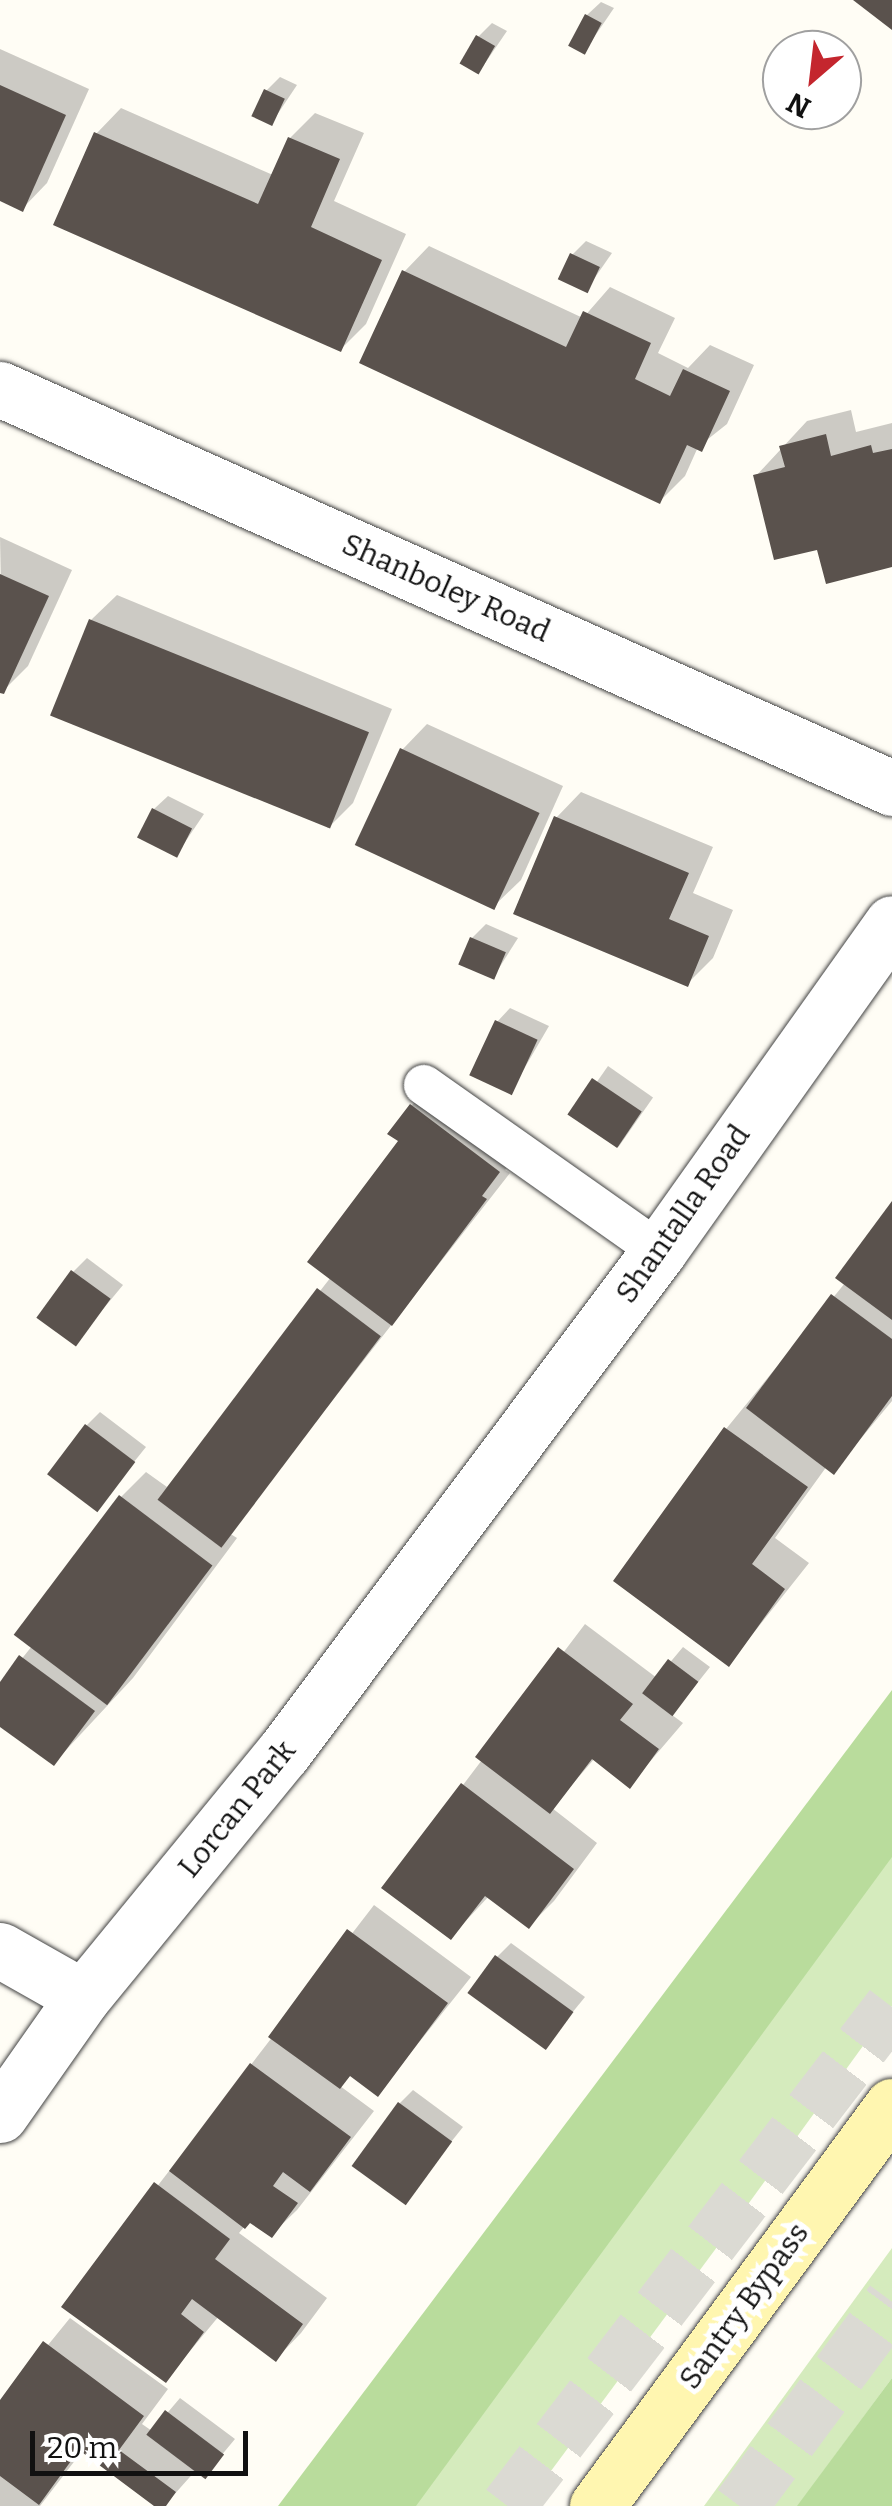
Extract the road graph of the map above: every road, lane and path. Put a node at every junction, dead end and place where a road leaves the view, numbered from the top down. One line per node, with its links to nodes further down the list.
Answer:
1 (0, 389): 2 (street, Shanboley Road)
2 (892, 788)
3 (892, 923): 5 (street, Shantalla Road)
4 (424, 1084): 5 (lane)
5 (659, 1251): 6 (street, Shantalla Road)
6 (471, 1502): 8 (street, Lorcan Park)
7 (0, 1950): 8 (street)
8 (83, 1996): 10 (street, Lorcan Park)
9 (892, 2106): 11 (main road, Santry Bypass)
10 (0, 2115)
11 (596, 2506)

